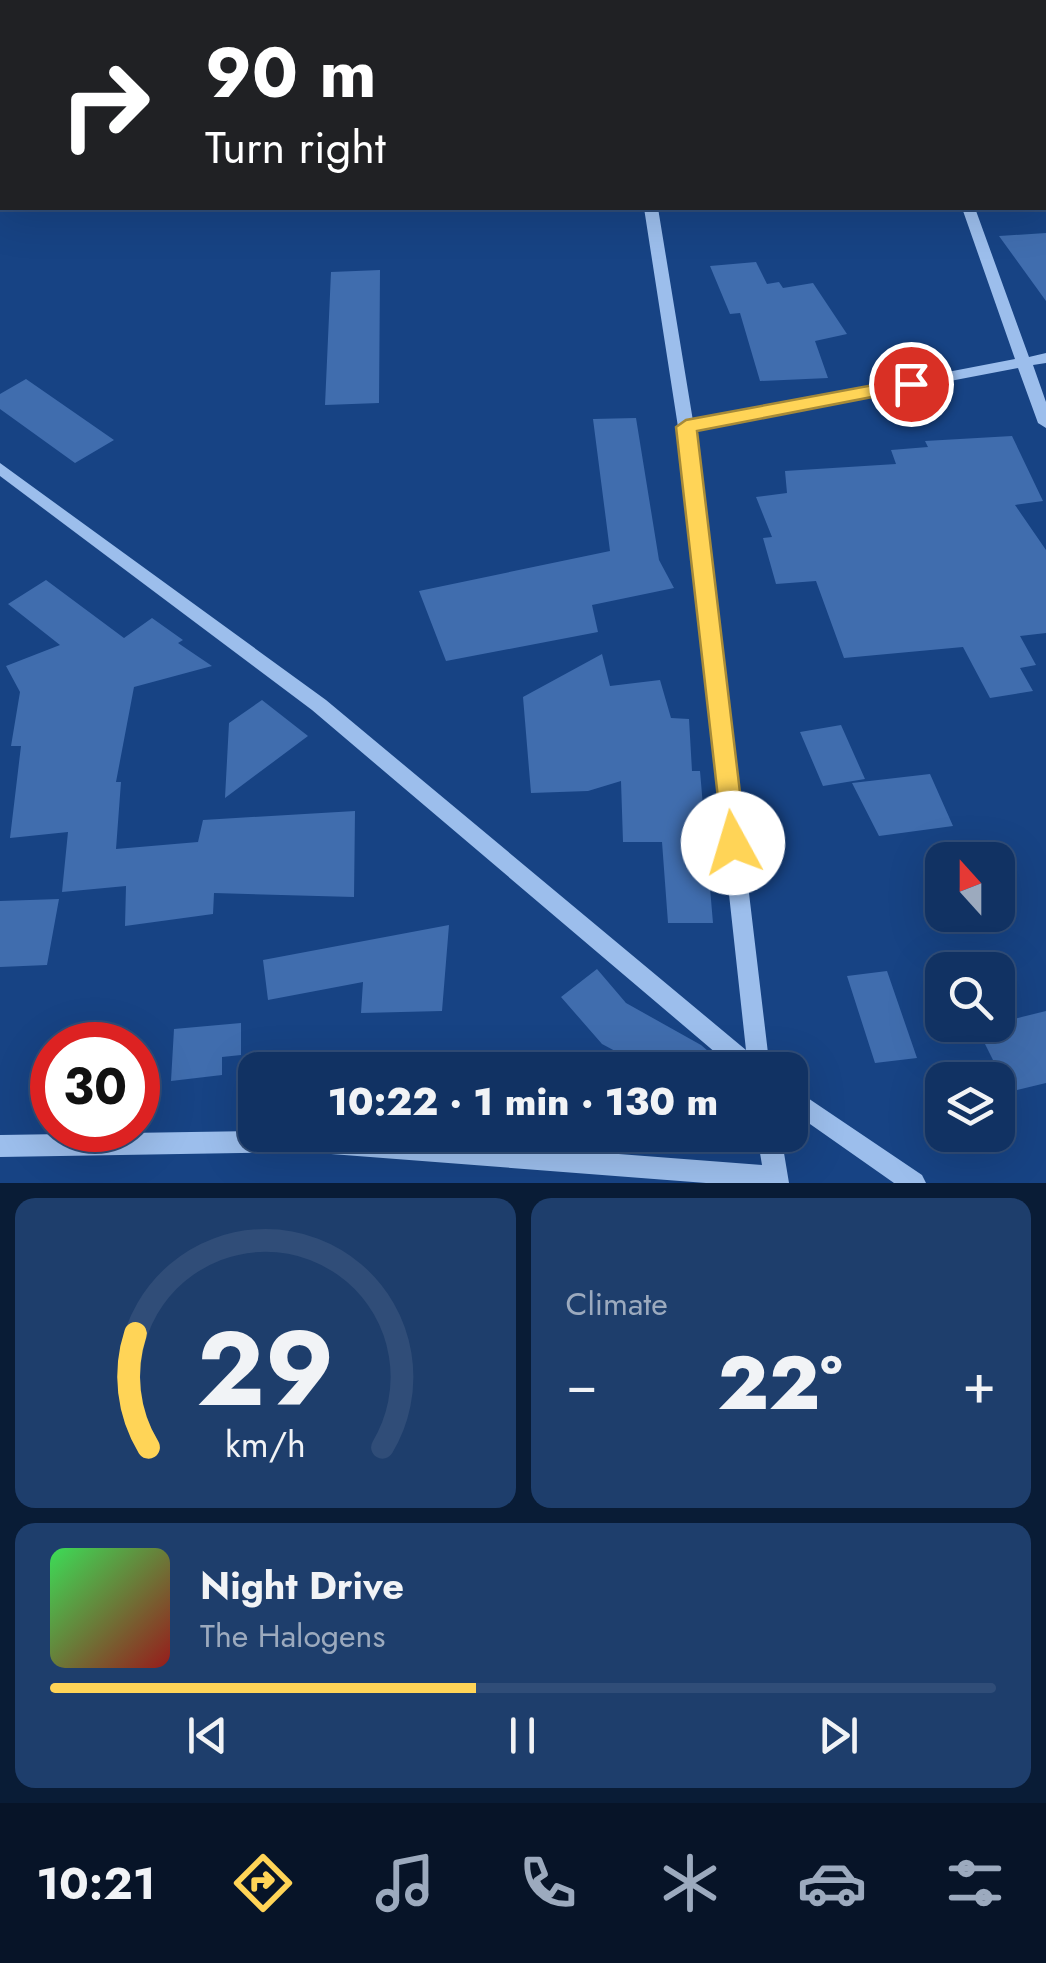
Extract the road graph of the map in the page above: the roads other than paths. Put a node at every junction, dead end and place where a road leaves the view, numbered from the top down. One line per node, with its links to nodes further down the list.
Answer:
1 (651, 210): 6 (street)
2 (969, 210): 4 (street)
3 (1046, 358): 4 (street)
4 (1024, 363): 5 (street); 6 (street)
5 (1046, 423)
6 (686, 427): 9 (street)
7 (0, 468): 8 (street)
8 (735, 1052)
9 (754, 1052)
10 (808, 1109): 14 (street)
11 (0, 1146): 13 (street)
12 (772, 1152): 13 (street)
13 (776, 1180)
14 (914, 1183)

